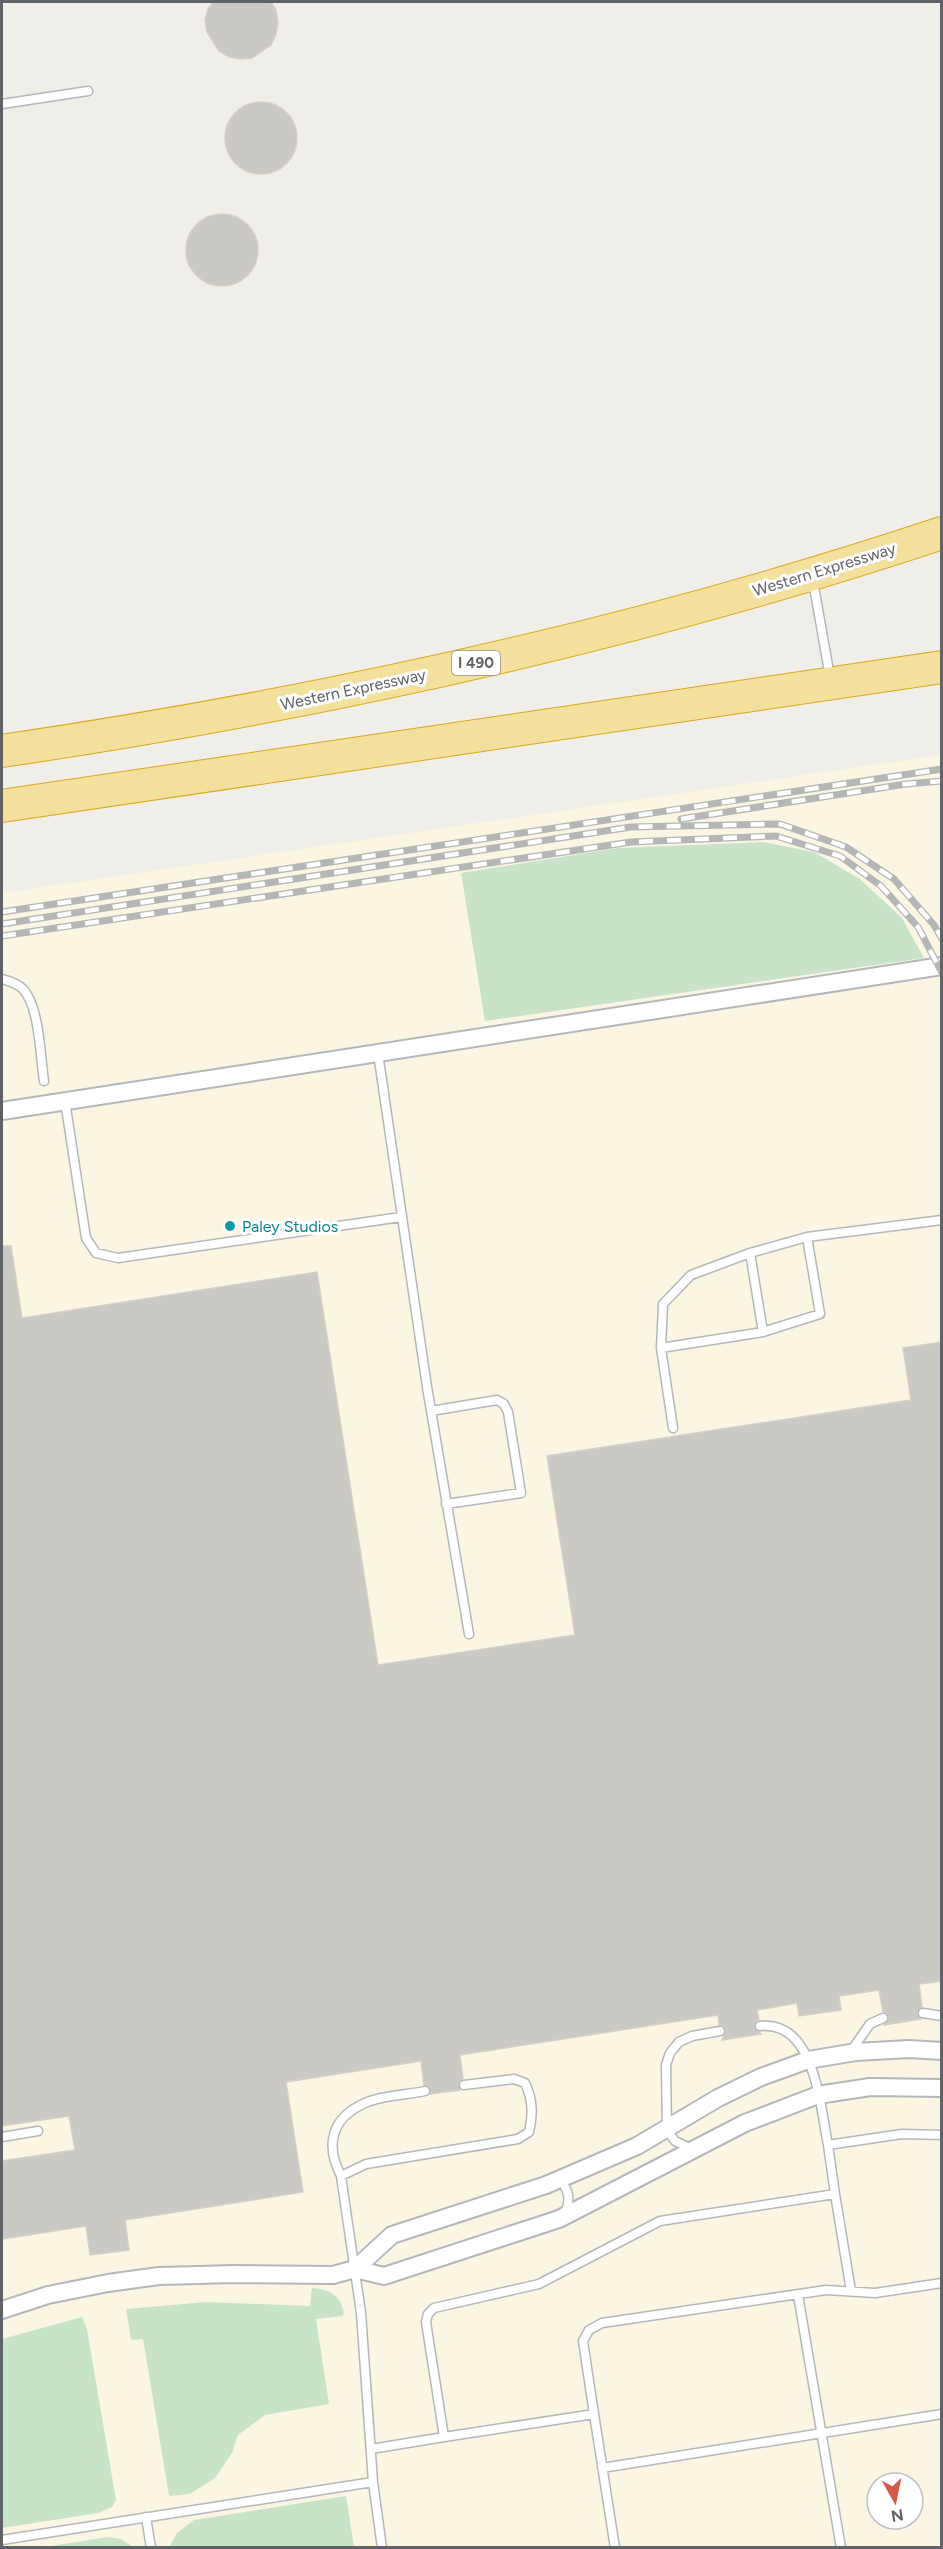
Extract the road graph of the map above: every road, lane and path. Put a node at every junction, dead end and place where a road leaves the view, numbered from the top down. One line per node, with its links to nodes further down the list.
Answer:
1 (88, 91): 2 (lane)
2 (2, 104)
3 (942, 533): 4 (highway, Western Expressway / I 490)
4 (811, 574): 6 (lane); 7 (highway, Western Expressway / I 490)
5 (942, 668): 6 (highway)
6 (831, 684): 8 (highway)
7 (2, 751)
8 (2, 806)
9 (942, 966): 11 (street)
10 (2, 979): 12 (lane)
11 (378, 1053): 13 (street); 15 (lane)
12 (44, 1081)
13 (65, 1101): 14 (street); 15 (lane)
14 (2, 1111)
15 (401, 1217): 21 (lane)
16 (942, 1220): 17 (lane)
17 (807, 1237): 18 (lane); 19 (lane)
18 (750, 1253): 19 (lane); 20 (lane)
19 (763, 1332): 20 (lane)
20 (661, 1348): 22 (lane)
21 (431, 1411): 23 (lane); 23 (lane)
22 (672, 1428)
23 (446, 1504): 24 (lane)
24 (469, 1634)
25 (923, 2013): 26 (lane)
26 (942, 2016)
27 (884, 2018): 31 (lane)
28 (760, 2026): 32 (lane)
29 (720, 2031): 37 (lane)
30 (942, 2051): 31 (street)
31 (850, 2053): 32 (street)
32 (808, 2060): 36 (lane); 37 (street)
33 (464, 2085): 43 (lane)
34 (942, 2088): 36 (street)
35 (426, 2091): 43 (lane)
36 (818, 2095): 41 (lane); 42 (street)
37 (666, 2130): 42 (lane); 44 (street)
38 (38, 2131): 40 (lane)
39 (942, 2135): 41 (lane)
40 (2, 2137)
41 (828, 2145): 45 (lane)
42 (693, 2149): 46 (street)
43 (341, 2176): 47 (lane)
44 (560, 2179): 46 (lane); 47 (street)
45 (836, 2194): 49 (lane); 55 (lane)
46 (564, 2216): 47 (street)
47 (355, 2269): 51 (street); 56 (lane)
48 (942, 2283): 49 (lane)
49 (850, 2291): 50 (lane)
50 (798, 2295): 52 (lane); 54 (lane)
51 (2, 2310)
52 (594, 2414): 55 (lane); 57 (lane)
53 (942, 2414): 54 (lane)
54 (822, 2434): 57 (lane); 64 (lane)
55 (444, 2437): 56 (lane)
56 (371, 2449): 58 (lane)
57 (602, 2468): 63 (lane)
58 (373, 2482): 59 (lane); 62 (lane)
59 (146, 2517): 60 (lane); 61 (lane)
60 (2, 2540)
61 (151, 2547)
62 (382, 2547)
63 (615, 2547)
64 (841, 2547)

